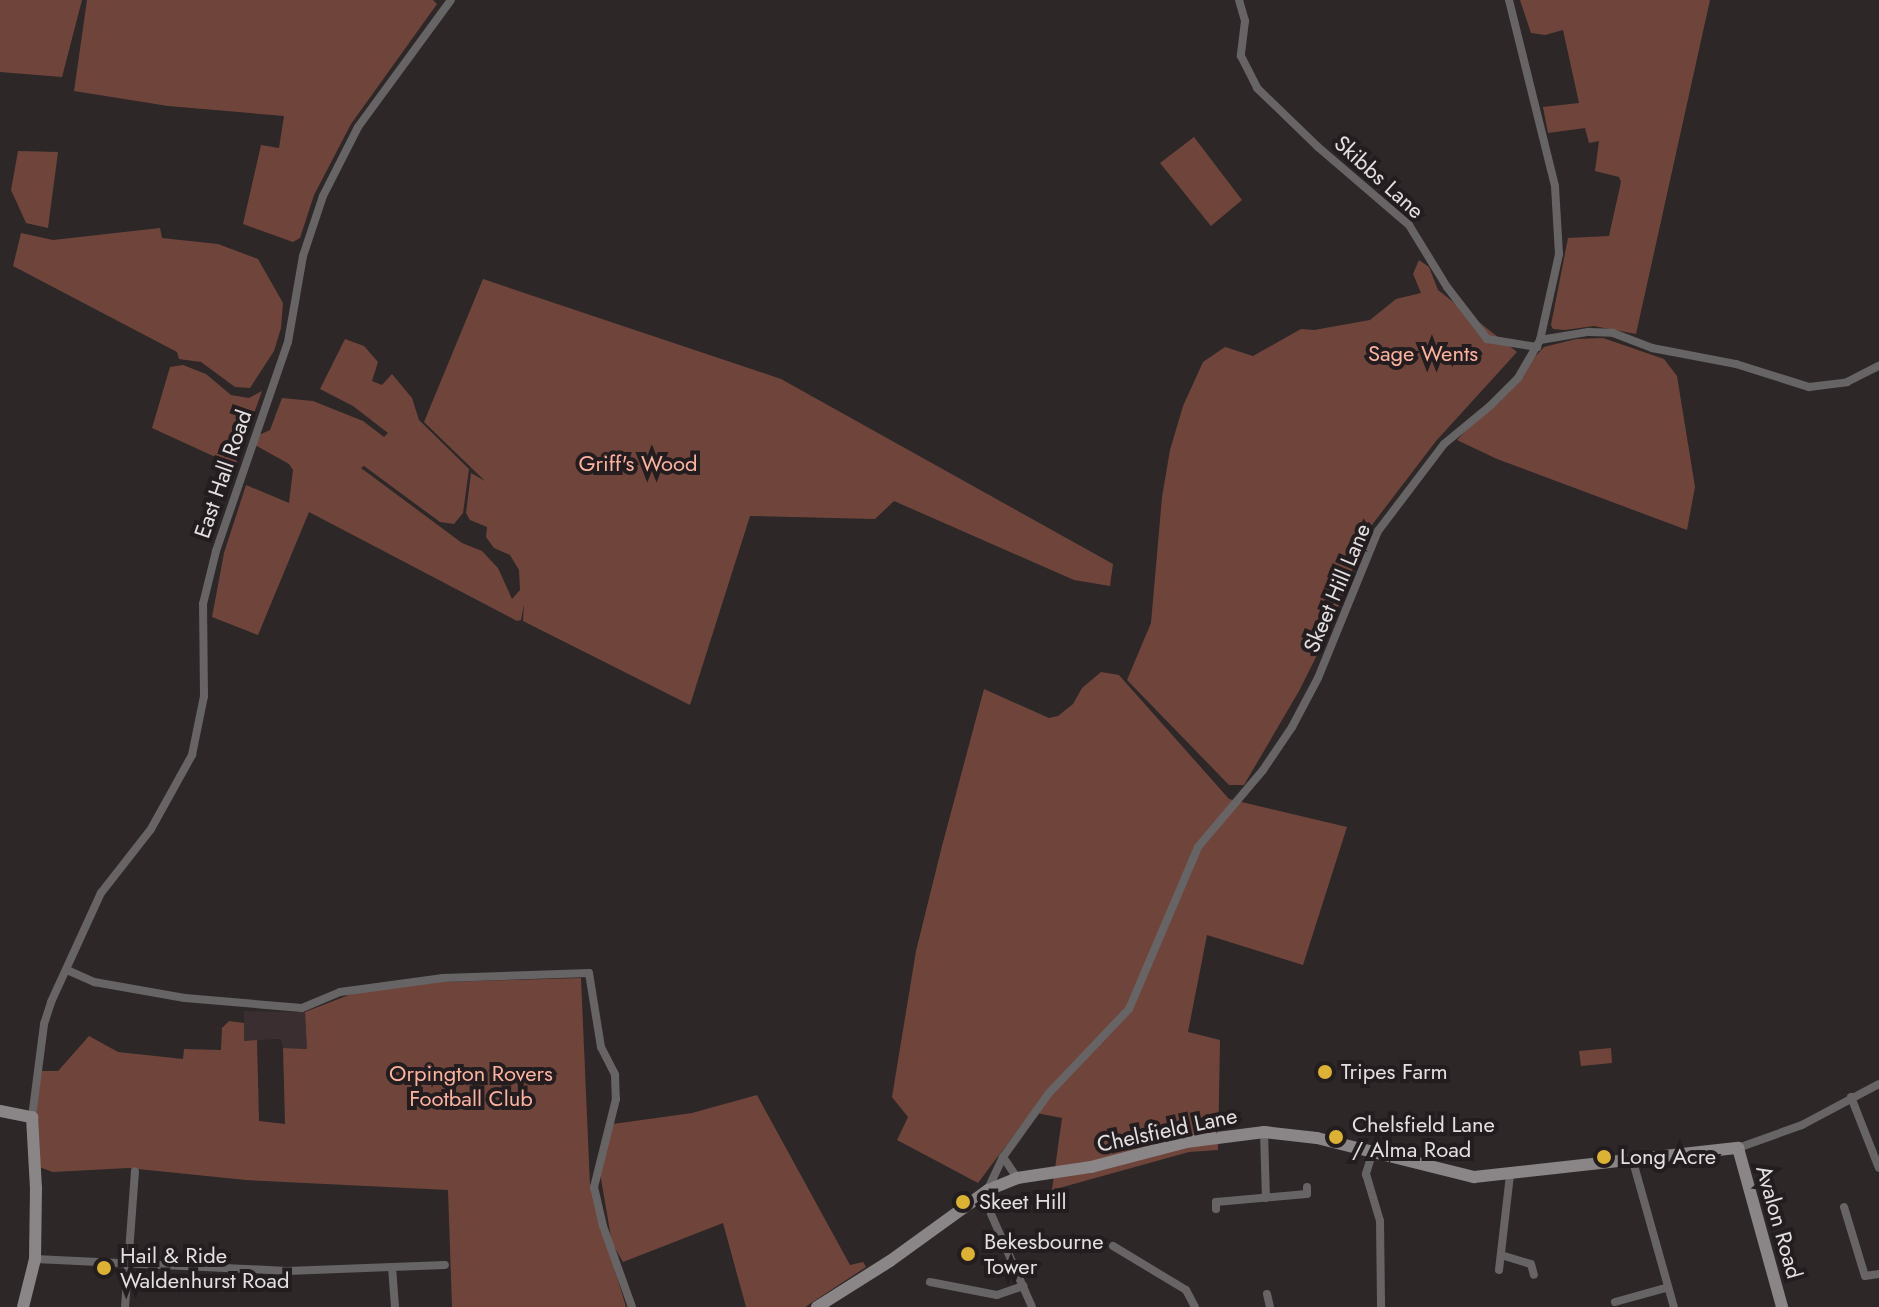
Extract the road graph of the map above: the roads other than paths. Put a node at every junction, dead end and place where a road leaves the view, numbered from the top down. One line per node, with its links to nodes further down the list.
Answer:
1 (451, 0): 6 (street, East Hall Road)
2 (1239, 0): 4 (street, Skibbs Lane)
3 (1509, 0): 4 (street, Skeet Hill Lane)
4 (1539, 344): 5 (street, Skibbs Lane); 14 (street, Skeet Hill Lane)
5 (1879, 366)
6 (67, 970): 10 (street, East Hall Road); 43 (street)
7 (1879, 1084): 8 (street, Chelsfield Lane)
8 (1851, 1097): 12 (street, Chelsfield Lane); 16 (street)
9 (0, 1111): 10 (street)
10 (32, 1117): 28 (street)
11 (1264, 1132): 13 (street, Chelsfield Lane); 19 (street, Chelsfield Lane); 22 (street)
12 (1738, 1148): 15 (street, Chelsfield Lane); 50 (street, Avalon Road)
13 (1372, 1154): 18 (street, Chelsfield Lane); 48 (street)
14 (1003, 1157): 19 (street); 21 (street, Skeet Hill Lane)
15 (1632, 1158): 18 (street, Chelsfield Lane); 37 (street)
16 (1879, 1168)
17 (135, 1171): 29 (street)
18 (1510, 1175): 27 (street)
19 (1017, 1178): 21 (street, Chelsfield Lane)
20 (1307, 1187): 22 (street)
21 (988, 1190): 44 (street, Chelsfield Lane)
22 (1266, 1198): 24 (street)
23 (1844, 1207): 34 (street)
24 (1216, 1209)
25 (991, 1214): 36 (street)
26 (1113, 1246): 46 (street)
27 (1501, 1255): 32 (street); 33 (street)
28 (35, 1259): 29 (street); 40 (street)
29 (130, 1262): 31 (street); 41 (street)
30 (445, 1265): 31 (street)
31 (392, 1267): 42 (street)
32 (1499, 1270)
33 (1534, 1275)
34 (1874, 1276)
35 (930, 1282): 36 (street)
36 (1023, 1286): 45 (street)
37 (1666, 1288): 39 (street); 49 (street)
38 (1267, 1294): 47 (street)
39 (1615, 1302)
40 (23, 1307)
41 (125, 1307)
42 (395, 1307)
43 (632, 1307)
44 (817, 1307)
45 (1032, 1307)
46 (1195, 1307)
47 (1270, 1307)
48 (1381, 1307)
49 (1674, 1307)
50 (1782, 1307)

